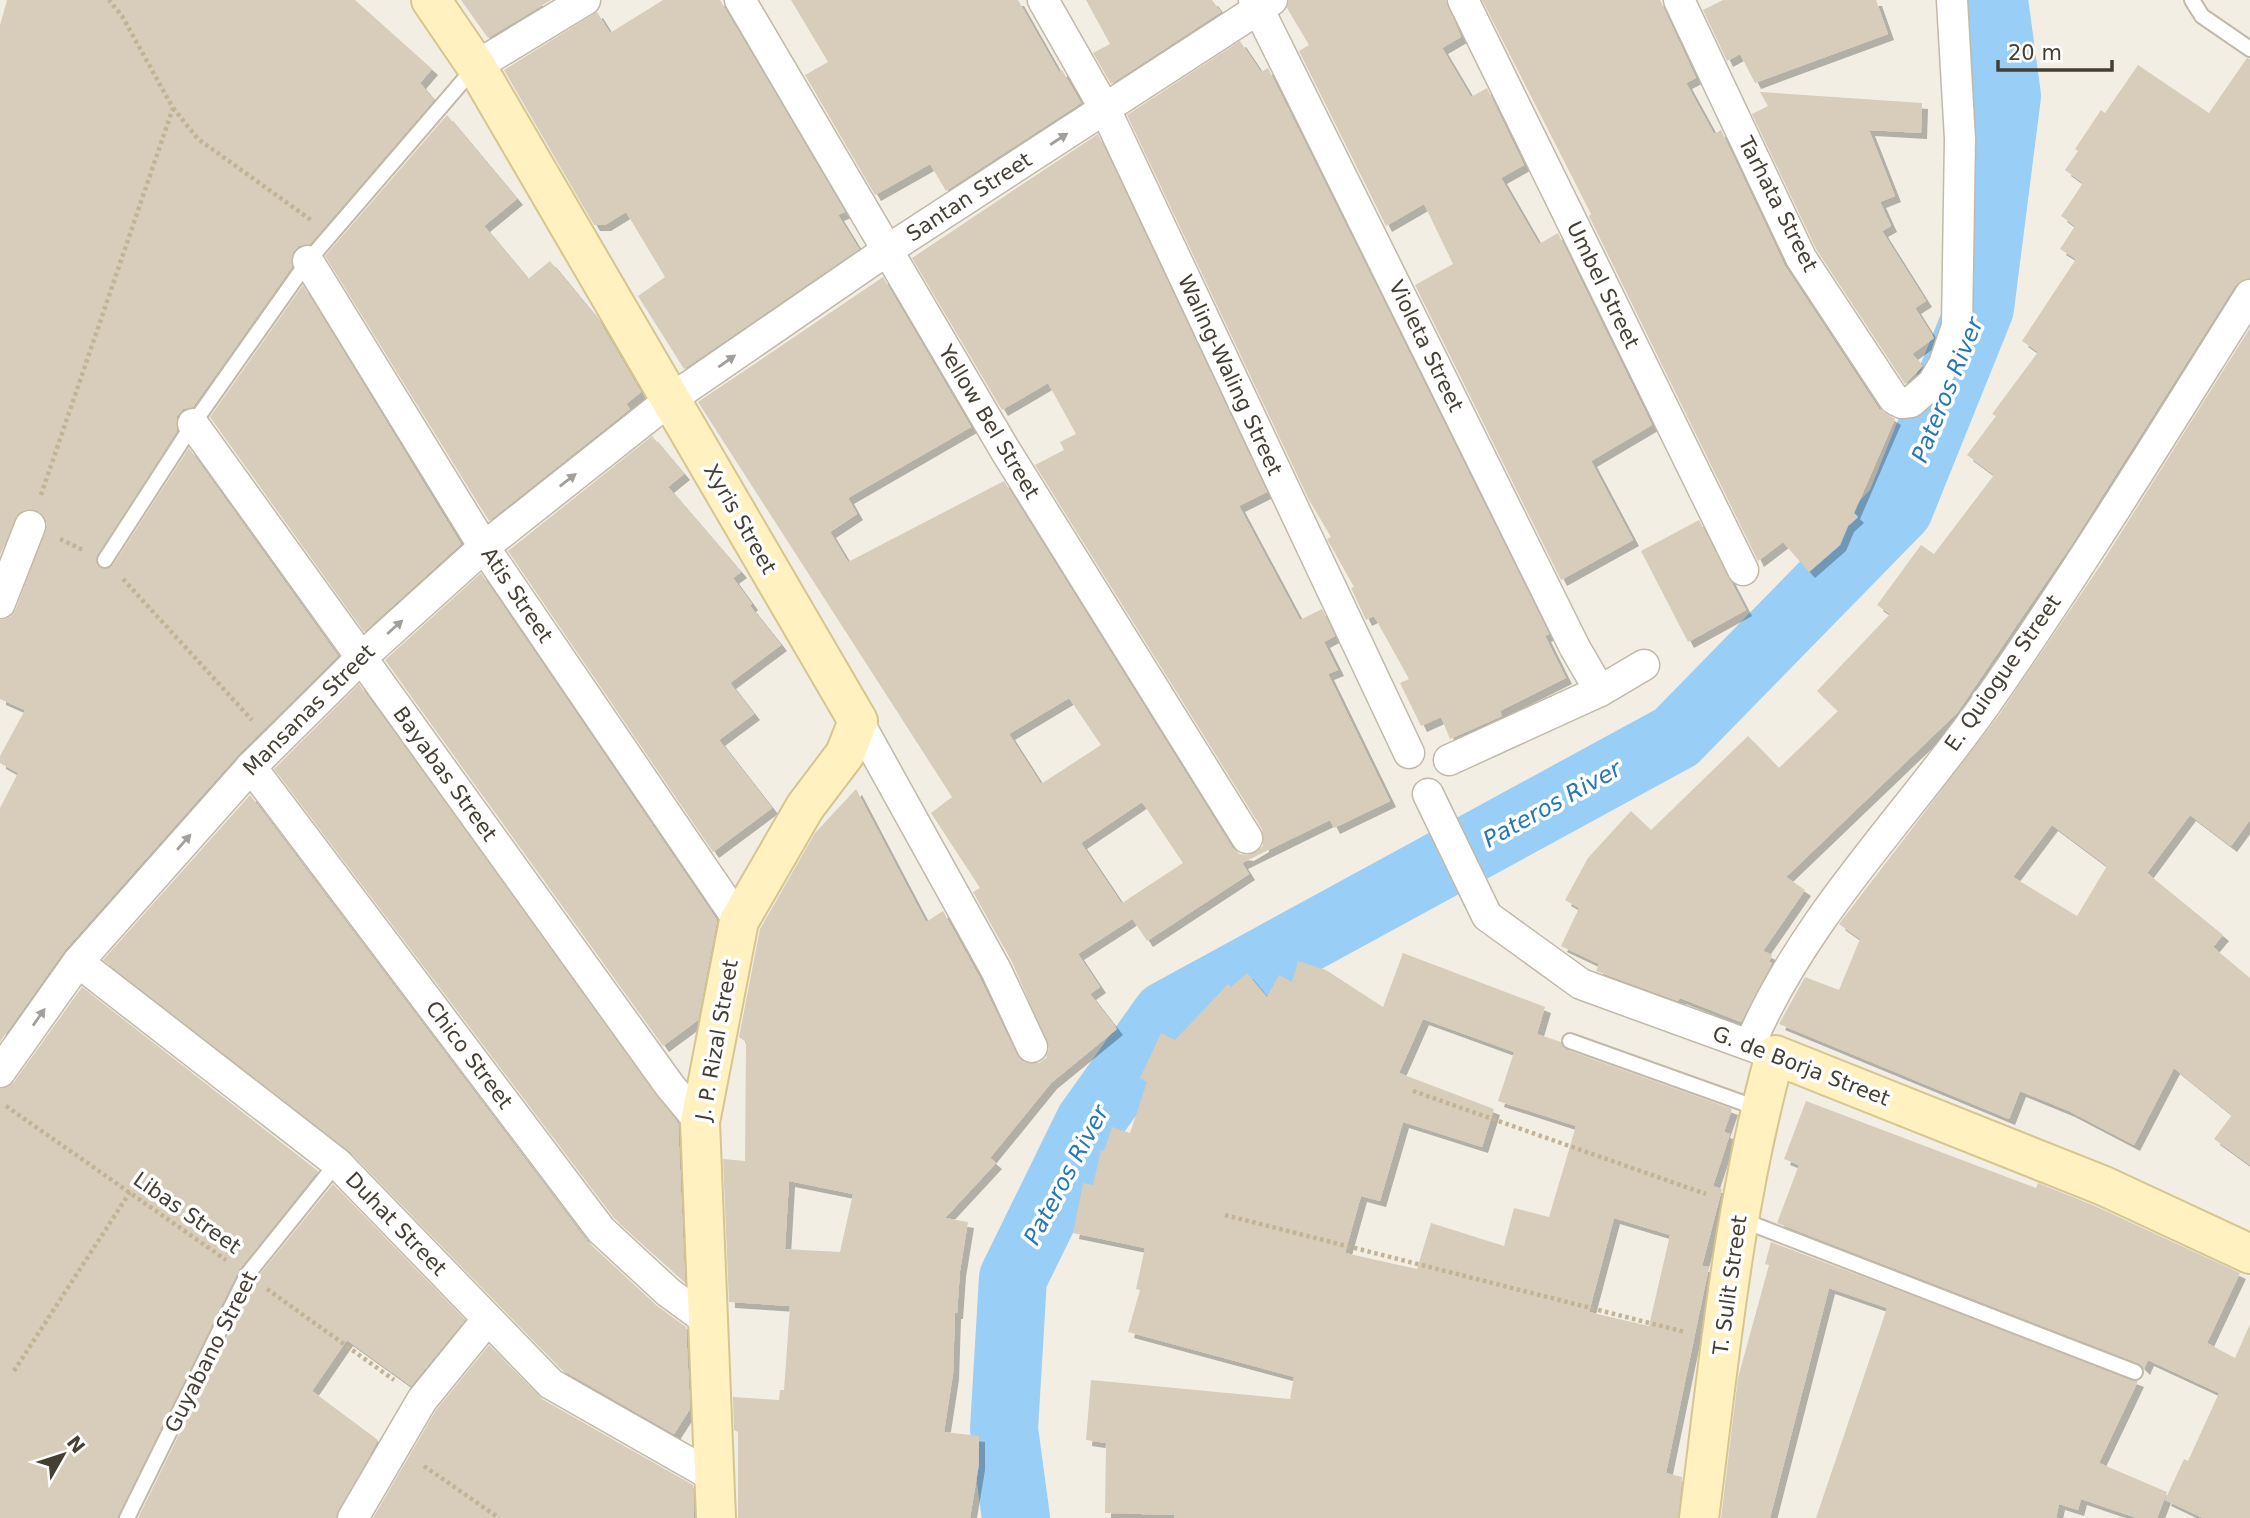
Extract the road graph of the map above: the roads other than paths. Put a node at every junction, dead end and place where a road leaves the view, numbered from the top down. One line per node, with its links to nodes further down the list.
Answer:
1 (431, 0): 11 (street, Xyris Street)
2 (585, 0): 11 (street)
3 (740, 0): 13 (street, Yellow Bel Street)
4 (1044, 0): 12 (street, Waling-Waling Street)
5 (1464, 0): 21 (street, Umbel Street)
6 (1679, 0): 7 (street, Tarhata Street)
7 (1952, 0)
8 (2192, 0): 10 (lane)
9 (1262, 3): 12 (street, Santan Street); 25 (street, Violeta Street)
10 (2250, 48)
11 (476, 66): 14 (lane); 16 (street, Xyris Street)
12 (1105, 109): 13 (street, Santan Street, one-way to 12); 27 (street, Waling-Waling Street)
13 (889, 249): 16 (street, Santan Street, one-way to 13); 31 (street, Yellow Bel Street)
14 (308, 261): 17 (lane); 19 (street, Atis Street)
15 (2250, 295): 36 (street, E. Quiogue Street)
16 (671, 399): 19 (street, Mansanas Street, one-way to 16); 26 (street, Xyris Street)
17 (193, 424): 20 (lane); 23 (street, Bayabas Street)
18 (30, 526): 22 (street)
19 (484, 547): 23 (street, Mansanas Street, one-way to 19); 32 (street, Atis Street)
20 (105, 559)
21 (1743, 570)
22 (0, 603)
23 (361, 657): 29 (street, Mansanas Street); 39 (street, Bayabas Street)
24 (1644, 665): 25 (street)
25 (1600, 691): 28 (street)
26 (858, 721): 32 (street, J. P. Rizal Street); 35 (street, Xyris Street)
27 (1409, 753)
28 (1449, 760)
29 (251, 767): 33 (street, Mansanas Street, one-way to 29); 44 (street, Chico Street)
30 (1428, 794): 36 (street, G. de Borja Street)
31 (1247, 838)
32 (739, 921): 39 (street, J. P. Rizal Street)
33 (78, 962): 37 (street, Mansanas Street, one-way to 33); 40 (street, Duhat Street)
34 (1570, 1041): 38 (lane)
35 (1032, 1047)
36 (1763, 1049): 38 (street, T. Sulit Street); 42 (street, G. de Borja Street)
37 (0, 1072)
38 (1760, 1110): 41 (street, T. Sulit Street)
39 (700, 1122): 44 (street, J. P. Rizal Street)
40 (337, 1163): 43 (street, Duhat Street); 47 (lane, Guyabano Street)
41 (1740, 1212): 45 (lane); 50 (street, T. Sulit Street)
42 (2250, 1254)
43 (487, 1320): 46 (street, Duhat Street); 48 (street)
44 (709, 1322): 46 (street, J. P. Rizal Street)
45 (2136, 1372)
46 (716, 1478): 49 (street, J. P. Rizal Street)
47 (127, 1518)
48 (353, 1518)
49 (716, 1518)
50 (1699, 1518)

